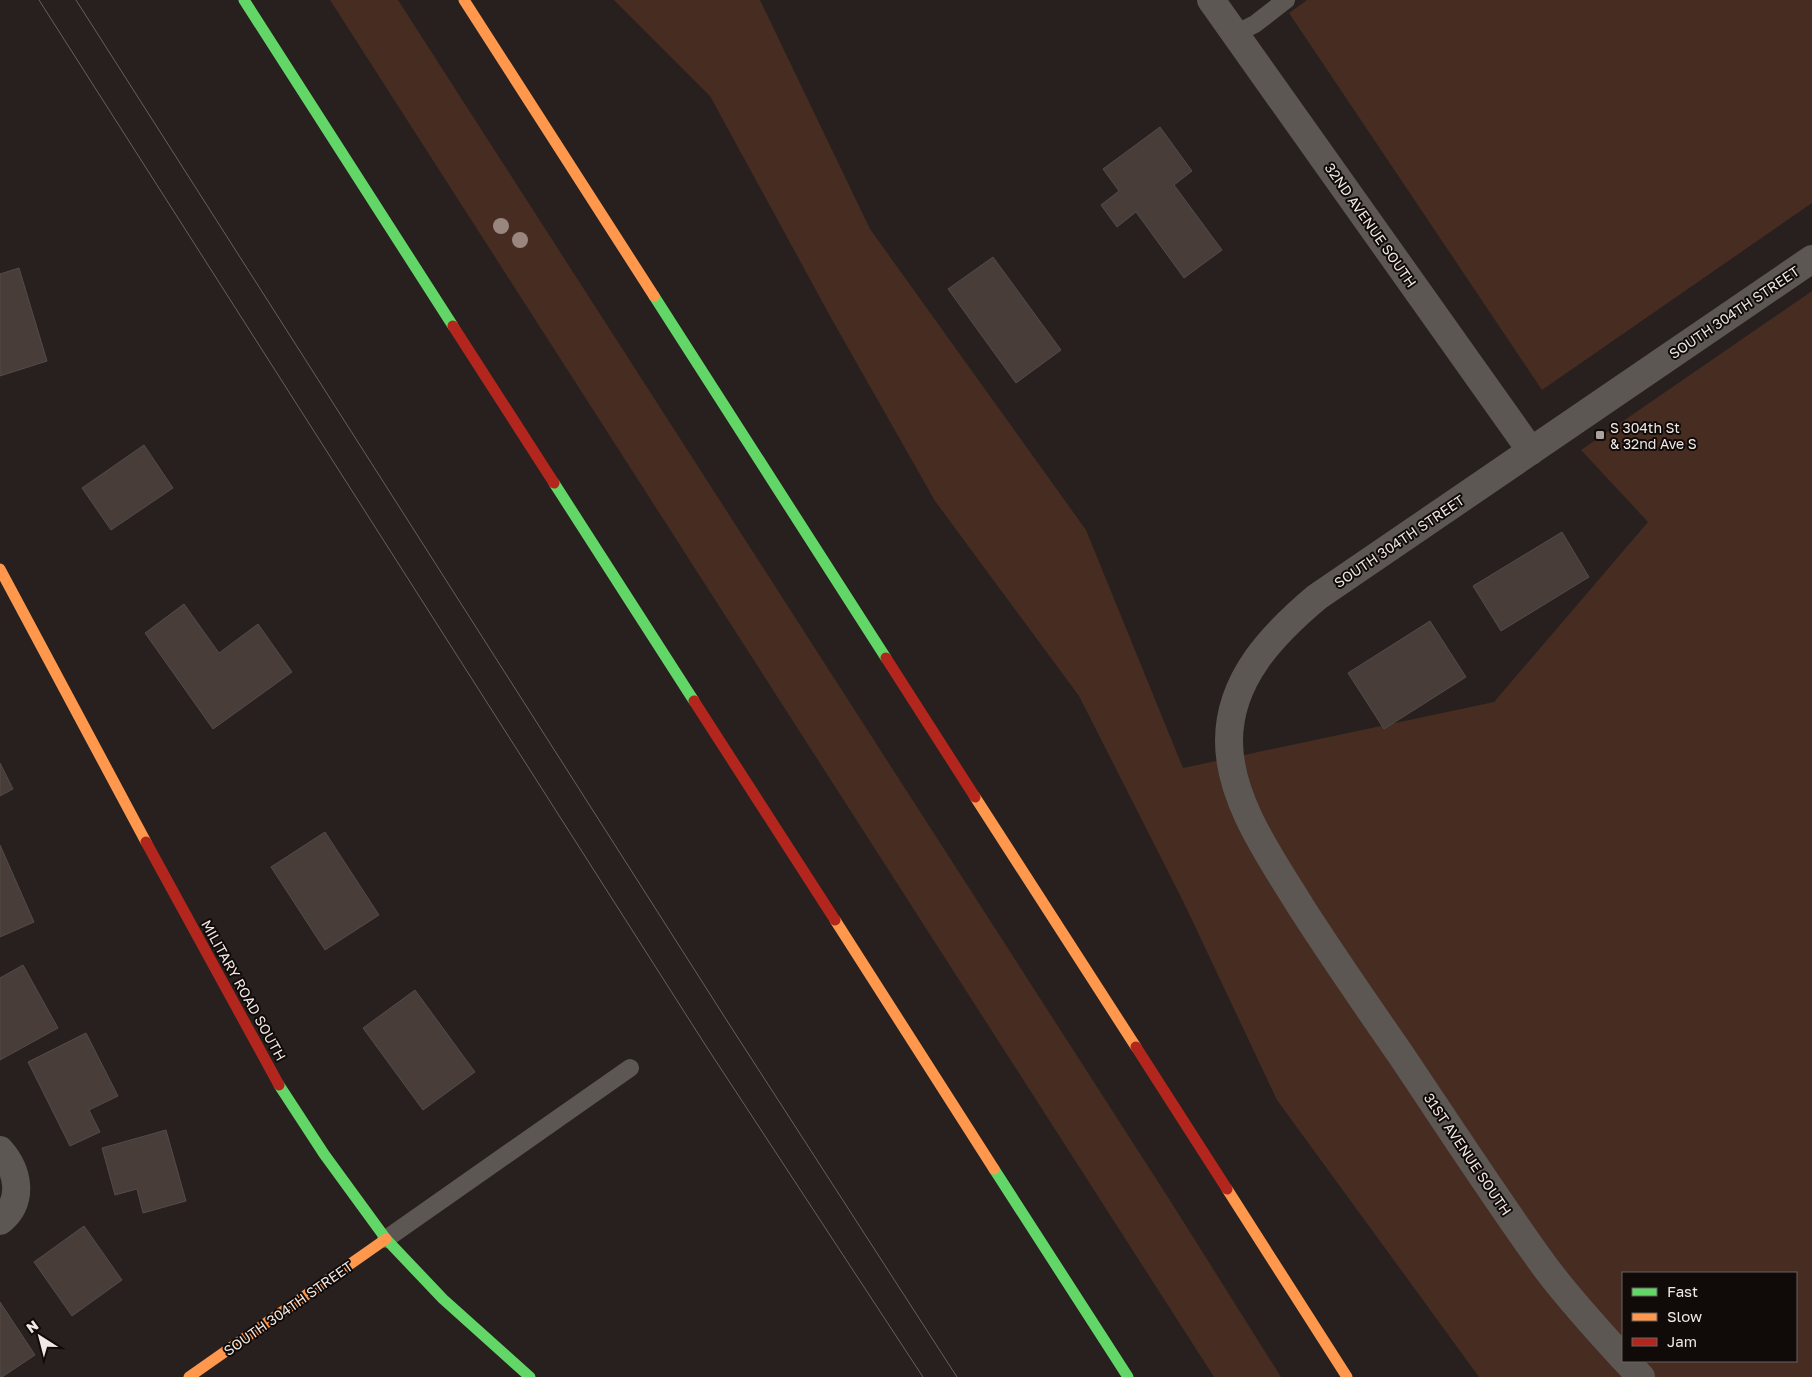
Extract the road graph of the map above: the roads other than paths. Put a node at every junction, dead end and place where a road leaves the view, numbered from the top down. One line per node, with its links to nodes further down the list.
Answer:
1 (244, 0): 18 (main road)
2 (464, 0): 19 (main road)
3 (1211, 0): 5 (street, 32ND AVENUE SOUTH)
4 (1286, 0): 5 (lane)
5 (1235, 34): 7 (street, 32ND AVENUE SOUTH)
6 (1812, 260): 7 (street, SOUTH 304TH STREET)
7 (1531, 451): 9 (street, SOUTH 304TH STREET)
8 (0, 569): 13 (main road, MILITARY ROAD SOUTH)
9 (1324, 942): 14 (street, 31ST AVENUE SOUTH)
10 (630, 1068): 13 (lane)
11 (0, 1150): 12 (street)
12 (0, 1221)
13 (386, 1239): 16 (main road, SOUTH 304TH STREET); 17 (main road, MILITARY ROAD SOUTH)
14 (1622, 1358)
15 (1626, 1362): 20 (street, 31ST AVENUE SOUTH)
16 (189, 1377)
17 (530, 1377)
18 (1128, 1377)
19 (1348, 1377)
20 (1641, 1377)

